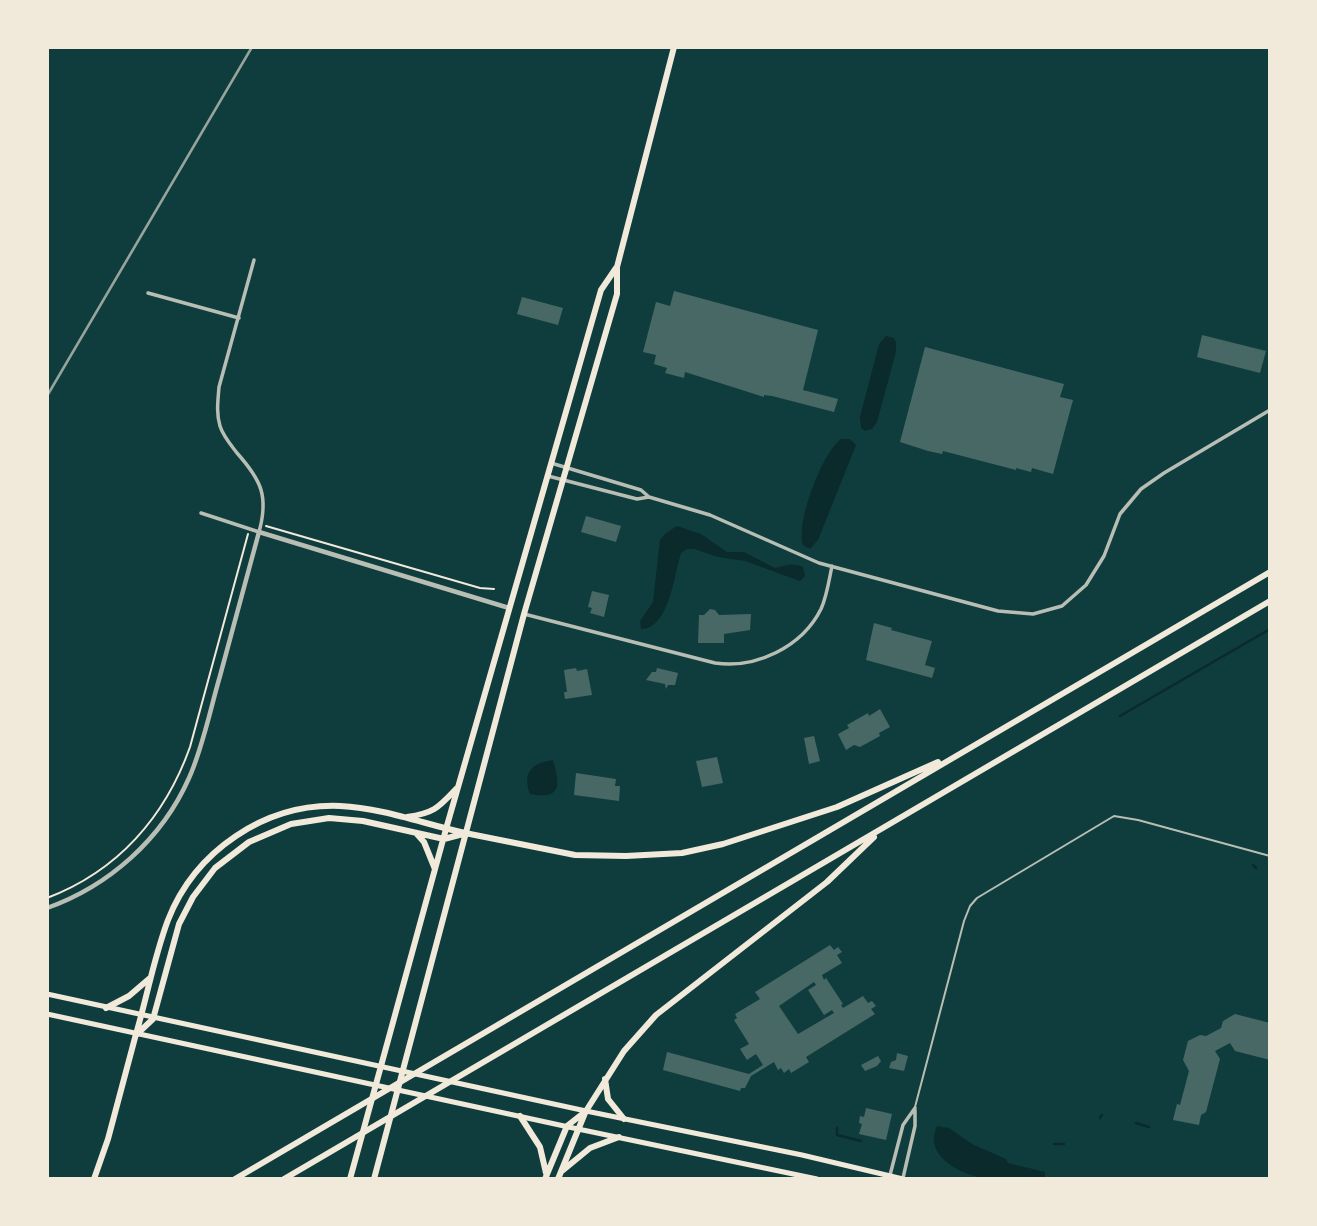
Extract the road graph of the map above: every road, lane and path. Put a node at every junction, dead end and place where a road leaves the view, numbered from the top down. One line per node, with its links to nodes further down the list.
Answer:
1 (674, 47): 3 (highway)
2 (254, 260): 5 (street)
3 (617, 267): 7 (highway); 8 (highway)
4 (148, 293): 5 (street)
5 (239, 318): 13 (street)
6 (1270, 410): 16 (street)
7 (551, 463): 8 (street); 9 (highway)
8 (567, 467): 10 (highway); 11 (street)
9 (548, 476): 10 (street); 20 (highway)
10 (564, 480): 11 (street); 21 (highway)
11 (649, 498): 16 (street)
12 (201, 513): 14 (street)
13 (261, 524): 15 (street); 18 (path)
14 (250, 529): 15 (street); 32 (path)
15 (259, 532): 20 (street); 33 (street)
16 (832, 566): 21 (street)
17 (1270, 572): 22 (highway)
18 (494, 589)
19 (1270, 601): 25 (highway)
20 (509, 608): 23 (highway)
21 (524, 614): 28 (highway)
22 (966, 750): 28 (highway); 53 (highway)
23 (458, 786): 24 (highway); 26 (highway)
24 (405, 817): 26 (highway); 34 (highway)
25 (883, 828): 41 (highway); 54 (highway)
26 (446, 829): 28 (highway); 29 (highway)
27 (416, 832): 29 (highway); 31 (highway); 39 (highway)
28 (465, 833): 29 (highway); 56 (highway)
29 (444, 839): 31 (highway)
30 (1270, 856): 42 (lane)
31 (436, 870): 55 (highway)
32 (47, 898)
33 (47, 908)
34 (152, 977): 36 (highway); 38 (highway)
35 (47, 994): 36 (main road)
36 (106, 1008): 38 (main road)
37 (47, 1014): 40 (main road)
38 (141, 1016): 39 (main road); 40 (highway)
39 (153, 1019): 40 (highway); 43 (main road)
40 (136, 1034): 44 (main road); 52 (highway)
41 (605, 1079): 43 (highway); 45 (highway)
42 (915, 1108): 51 (street); 58 (street)
43 (586, 1111): 45 (main road); 46 (highway); 47 (highway)
44 (520, 1116): 46 (main road); 50 (highway)
45 (624, 1119): 51 (main road)
46 (567, 1126): 47 (main road); 50 (highway)
47 (579, 1129): 48 (main road); 49 (highway)
48 (619, 1137): 49 (highway); 57 (main road)
49 (559, 1176)
50 (546, 1177)
51 (890, 1177): 58 (main road)
52 (94, 1179)
53 (235, 1179)
54 (284, 1179)
55 (350, 1179)
56 (374, 1179)
57 (817, 1179)
58 (903, 1179)

